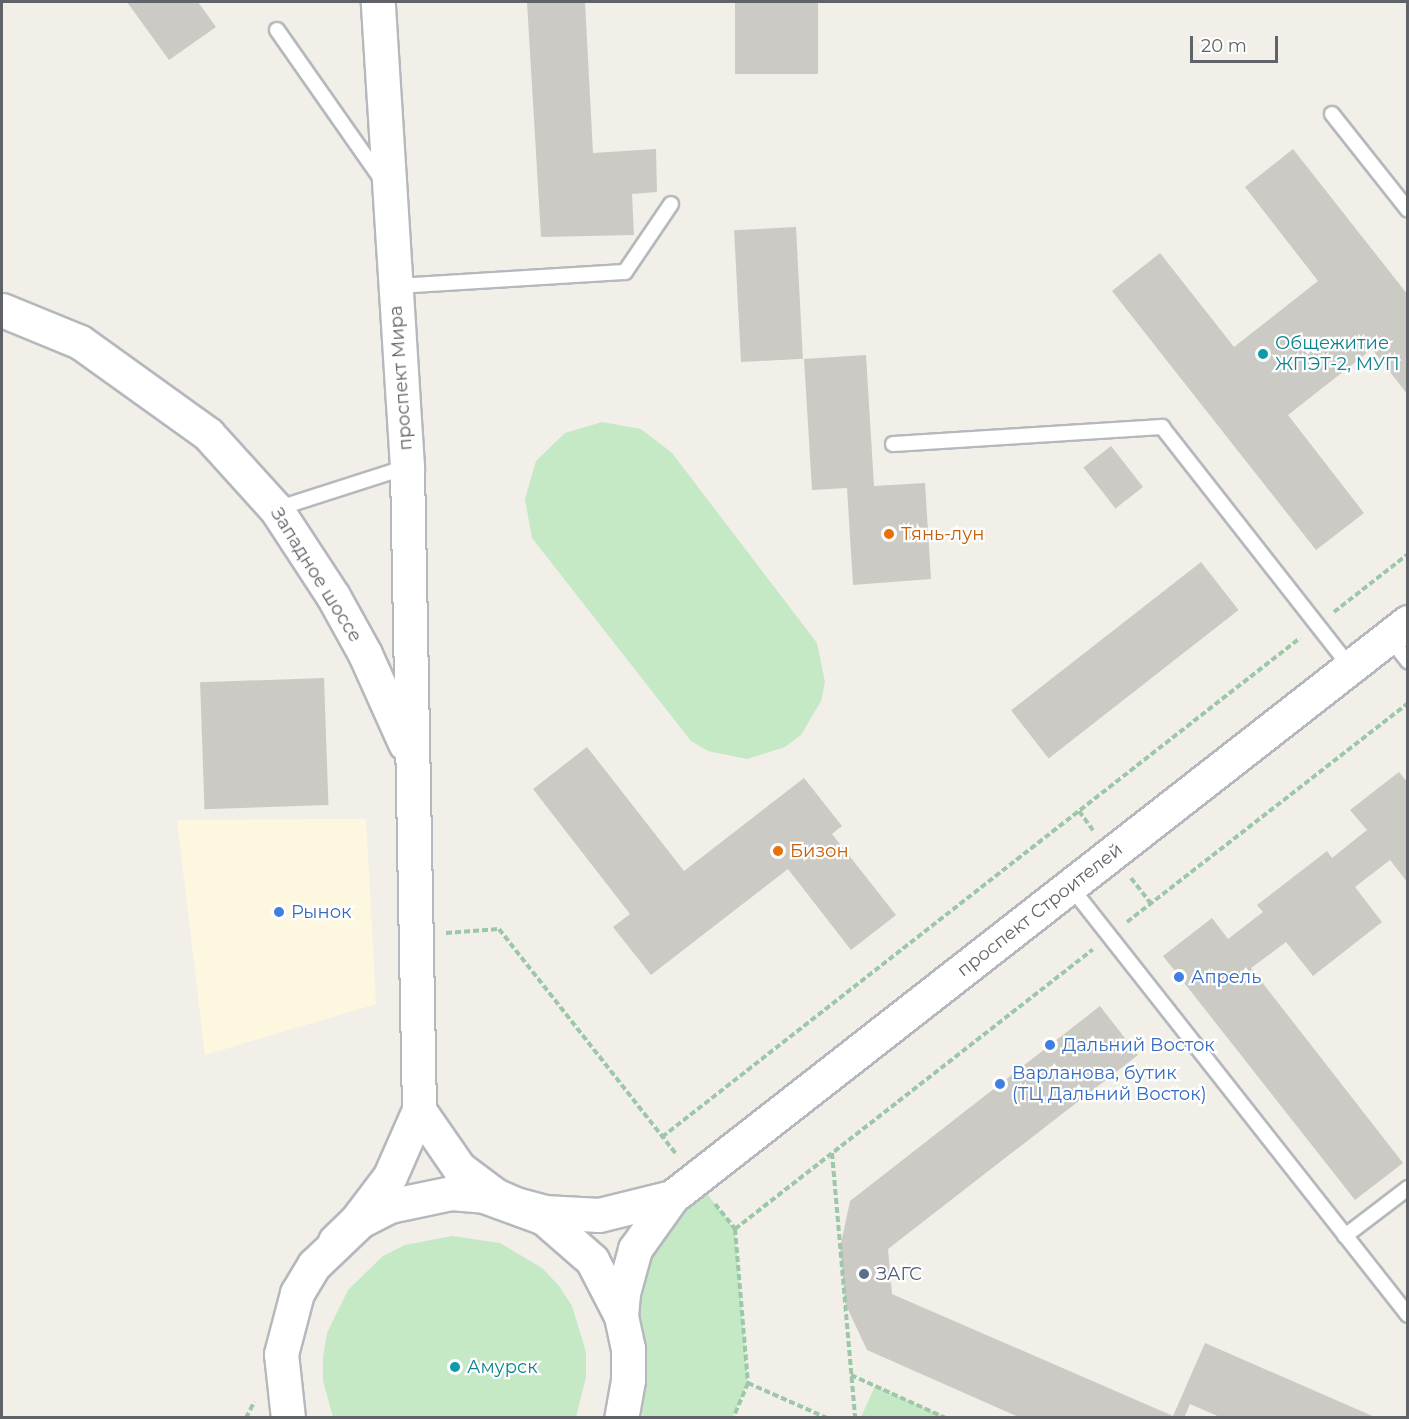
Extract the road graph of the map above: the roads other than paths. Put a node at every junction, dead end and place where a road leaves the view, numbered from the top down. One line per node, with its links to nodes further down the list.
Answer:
1 (374, 14): 4 (street, проспект Мира)
2 (277, 30): 4 (lane)
3 (1332, 114): 6 (lane)
4 (390, 191): 7 (street, проспект Мира)
5 (671, 204): 7 (lane)
6 (1407, 210)
7 (396, 286): 10 (street, проспект Мира)
8 (2, 310): 11 (street, Западное шоссе)
9 (893, 444): 13 (lane)
10 (407, 467): 11 (lane); 14 (street, проспект Мира)
11 (276, 509): 14 (street, Западное шоссе)
12 (1401, 640): 13 (street, проспект Строителей)
13 (1350, 667): 15 (street, проспект Строителей)
14 (410, 755): 16 (street, проспект Мира)
15 (1070, 886): 18 (street, проспект Строителей); 20 (lane)
16 (419, 1110): 19 (street); 21 (street)
17 (1407, 1188): 20 (lane)
18 (672, 1197): 19 (street); 23 (street)
19 (515, 1204): 21 (street); 23 (street)
20 (1345, 1236): 22 (lane)
21 (335, 1241): 25 (street)
22 (1407, 1315)
23 (621, 1316): 24 (street)
24 (628, 1380): 26 (street); 27 (street)
25 (288, 1418)
26 (621, 1418)
27 (644, 1418)

